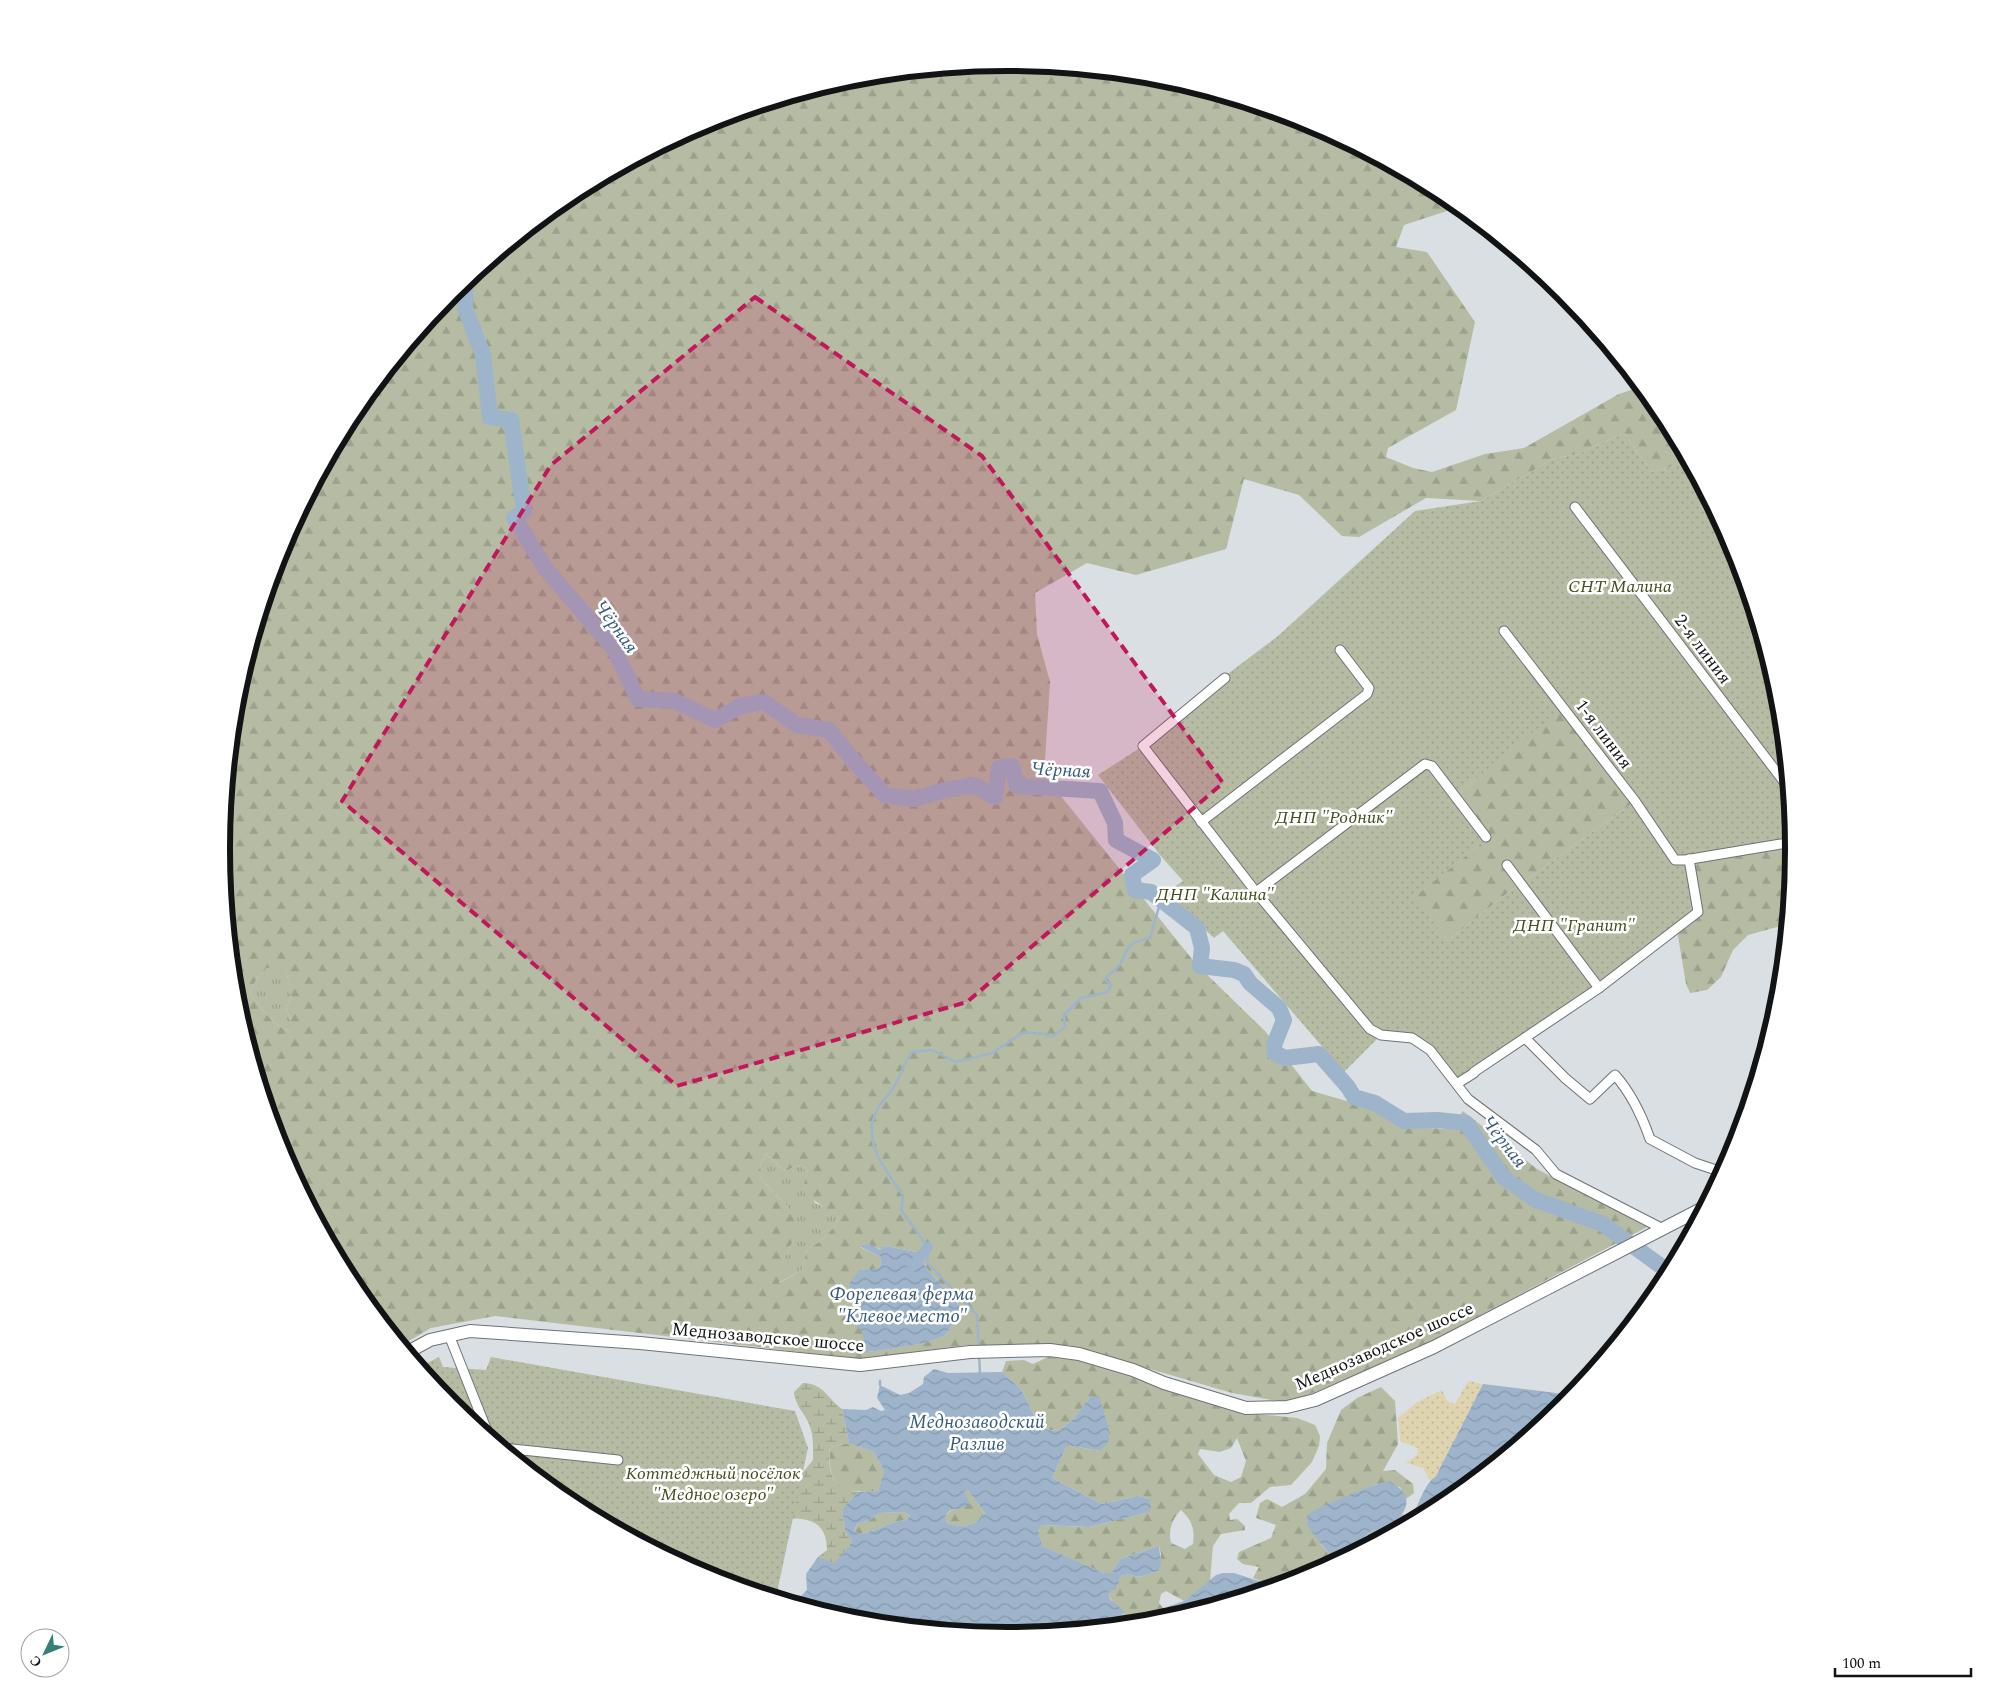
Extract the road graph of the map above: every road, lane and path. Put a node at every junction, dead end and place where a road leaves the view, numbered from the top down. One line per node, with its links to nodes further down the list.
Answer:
1 (1575, 508): 5 (street, 2-я линия)
2 (1504, 631): 9 (street, 1-я линия)
3 (1340, 650): 6 (street)
4 (1225, 678): 6 (street)
5 (1782, 779)
6 (1201, 822): 11 (street)
7 (1486, 837): 11 (street)
8 (1785, 843): 9 (street)
9 (1689, 859): 12 (street)
10 (1507, 865): 12 (street)
11 (1256, 892): 14 (street)
12 (1599, 988): 13 (street)
13 (1525, 1038): 14 (street); 15 (street)
14 (1458, 1083): 17 (street)
15 (1716, 1170)
16 (1695, 1212): 17 (main road, Меднозаводское шоссе)
17 (1662, 1229): 18 (main road, Меднозаводское шоссе)
18 (449, 1335): 19 (main road, Меднозаводское шоссе); 20 (street)
19 (413, 1349)
20 (486, 1425)
21 (513, 1449): 22 (street)
22 (618, 1460)

